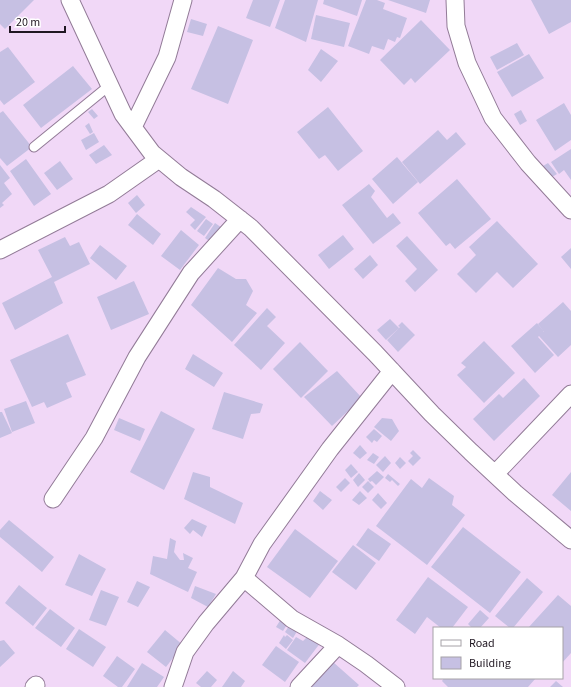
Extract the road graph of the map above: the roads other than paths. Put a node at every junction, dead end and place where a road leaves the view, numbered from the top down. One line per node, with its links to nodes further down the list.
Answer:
1 (70, 0): 4 (street)
2 (183, 0): 5 (street)
3 (455, 0): 8 (street)
4 (110, 85): 5 (street); 6 (lane)
5 (134, 127): 7 (street)
6 (34, 147)
7 (159, 159): 9 (street); 10 (street)
8 (571, 210)
9 (240, 220): 11 (street); 14 (street)
10 (0, 250)
11 (392, 371): 13 (street); 16 (street)
12 (571, 394): 13 (street)
13 (495, 474): 15 (street)
14 (53, 499)
15 (571, 540)
16 (244, 578): 17 (street); 18 (street)
17 (338, 645): 19 (street); 20 (street)
18 (173, 687)
19 (299, 687)
20 (396, 687)

